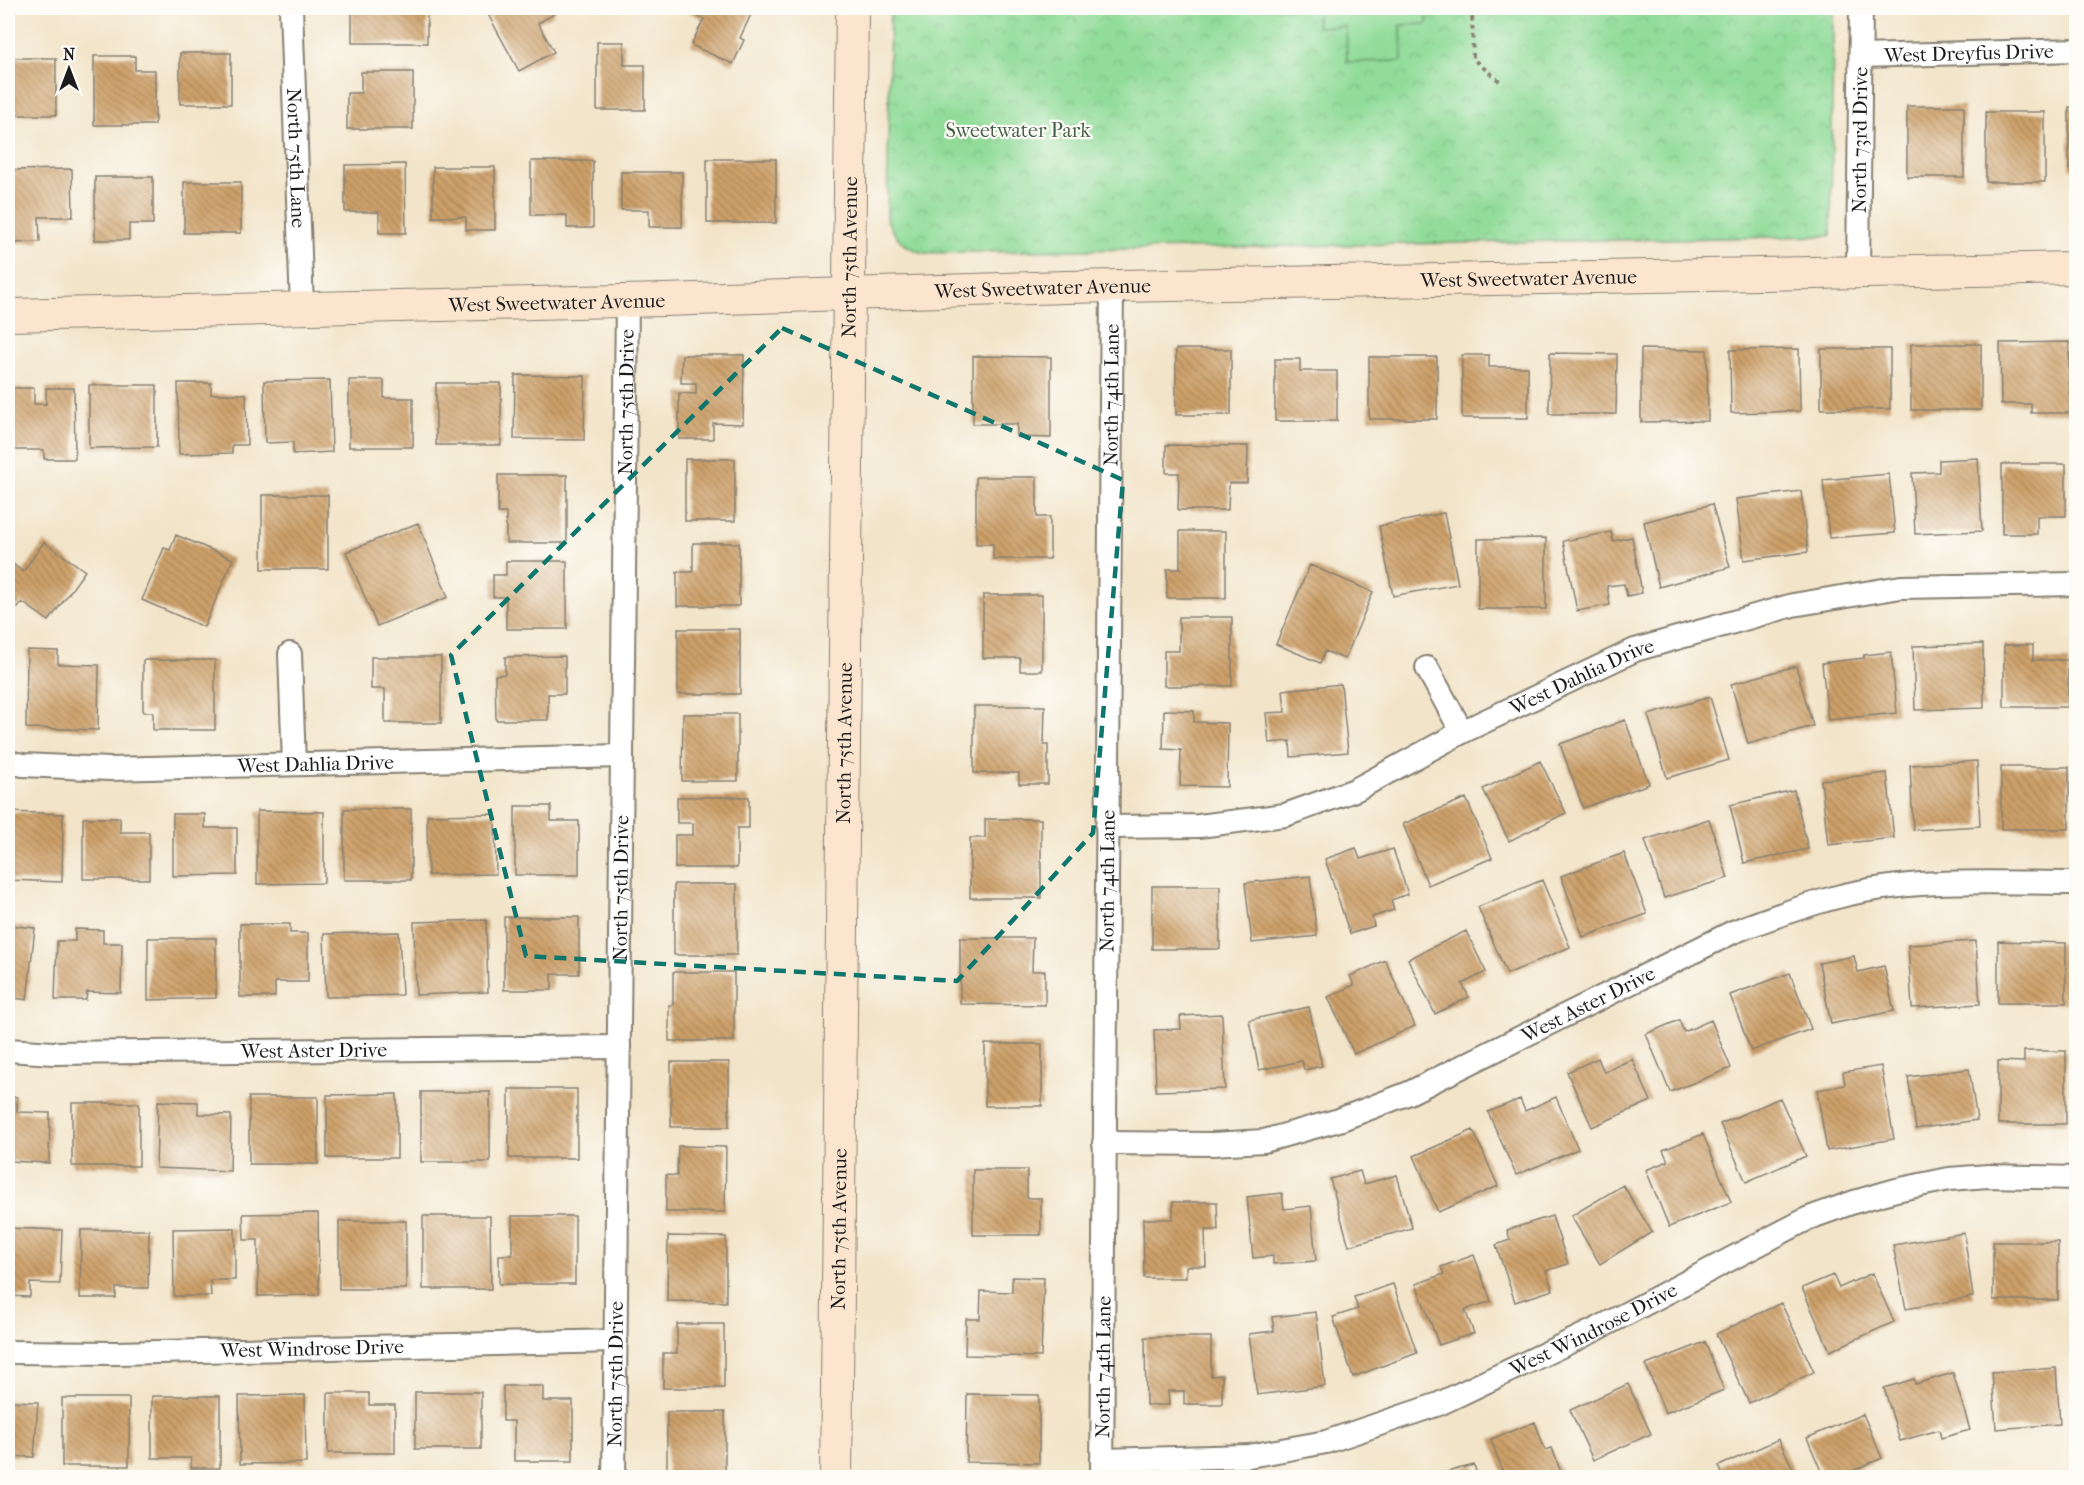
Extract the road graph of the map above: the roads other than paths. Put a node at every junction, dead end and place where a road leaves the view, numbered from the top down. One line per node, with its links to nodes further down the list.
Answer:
1 (291, 8): 11 (street, North 75th Lane)
2 (852, 8): 9 (street, North 75th Avenue)
3 (1861, 8): 5 (street, North 73rd Drive)
4 (2076, 50): 5 (street, West Dreyfus Drive)
5 (1861, 56): 7 (street, North 73rd Drive)
6 (2076, 268): 7 (street, West Sweetwater Avenue)
7 (1858, 272): 8 (street, West Sweetwater Avenue)
8 (1112, 286): 9 (street, West Sweetwater Avenue); 20 (street, North 74th Lane)
9 (849, 294): 10 (street, West Sweetwater Avenue); 30 (street, North 75th Avenue)
10 (627, 301): 11 (street, West Sweetwater Avenue); 17 (street, North 75th Drive)
11 (302, 309): 12 (street, West Sweetwater Avenue)
12 (8, 315)
13 (2076, 584): 16 (street, West Dahlia Drive)
14 (290, 654): 19 (street)
15 (1427, 668): 16 (street)
16 (1462, 732): 20 (street, West Dahlia Drive)
17 (622, 756): 19 (street, West Dahlia Drive); 22 (street, North 75th Drive)
18 (8, 762): 19 (street, West Dahlia Drive)
19 (294, 764)
20 (1107, 827): 24 (street, North 74th Lane)
21 (2076, 883): 24 (street, West Aster Drive)
22 (619, 1047): 23 (street, West Aster Drive); 26 (street, North 75th Drive)
23 (8, 1050)
24 (1104, 1143): 28 (street, North 74th Lane)
25 (2076, 1178): 28 (street, West Windrose Drive)
26 (616, 1341): 27 (street, West Windrose Drive); 29 (street, North 75th Drive)
27 (8, 1352)
28 (1102, 1469)
29 (614, 1478)
30 (836, 1478)

